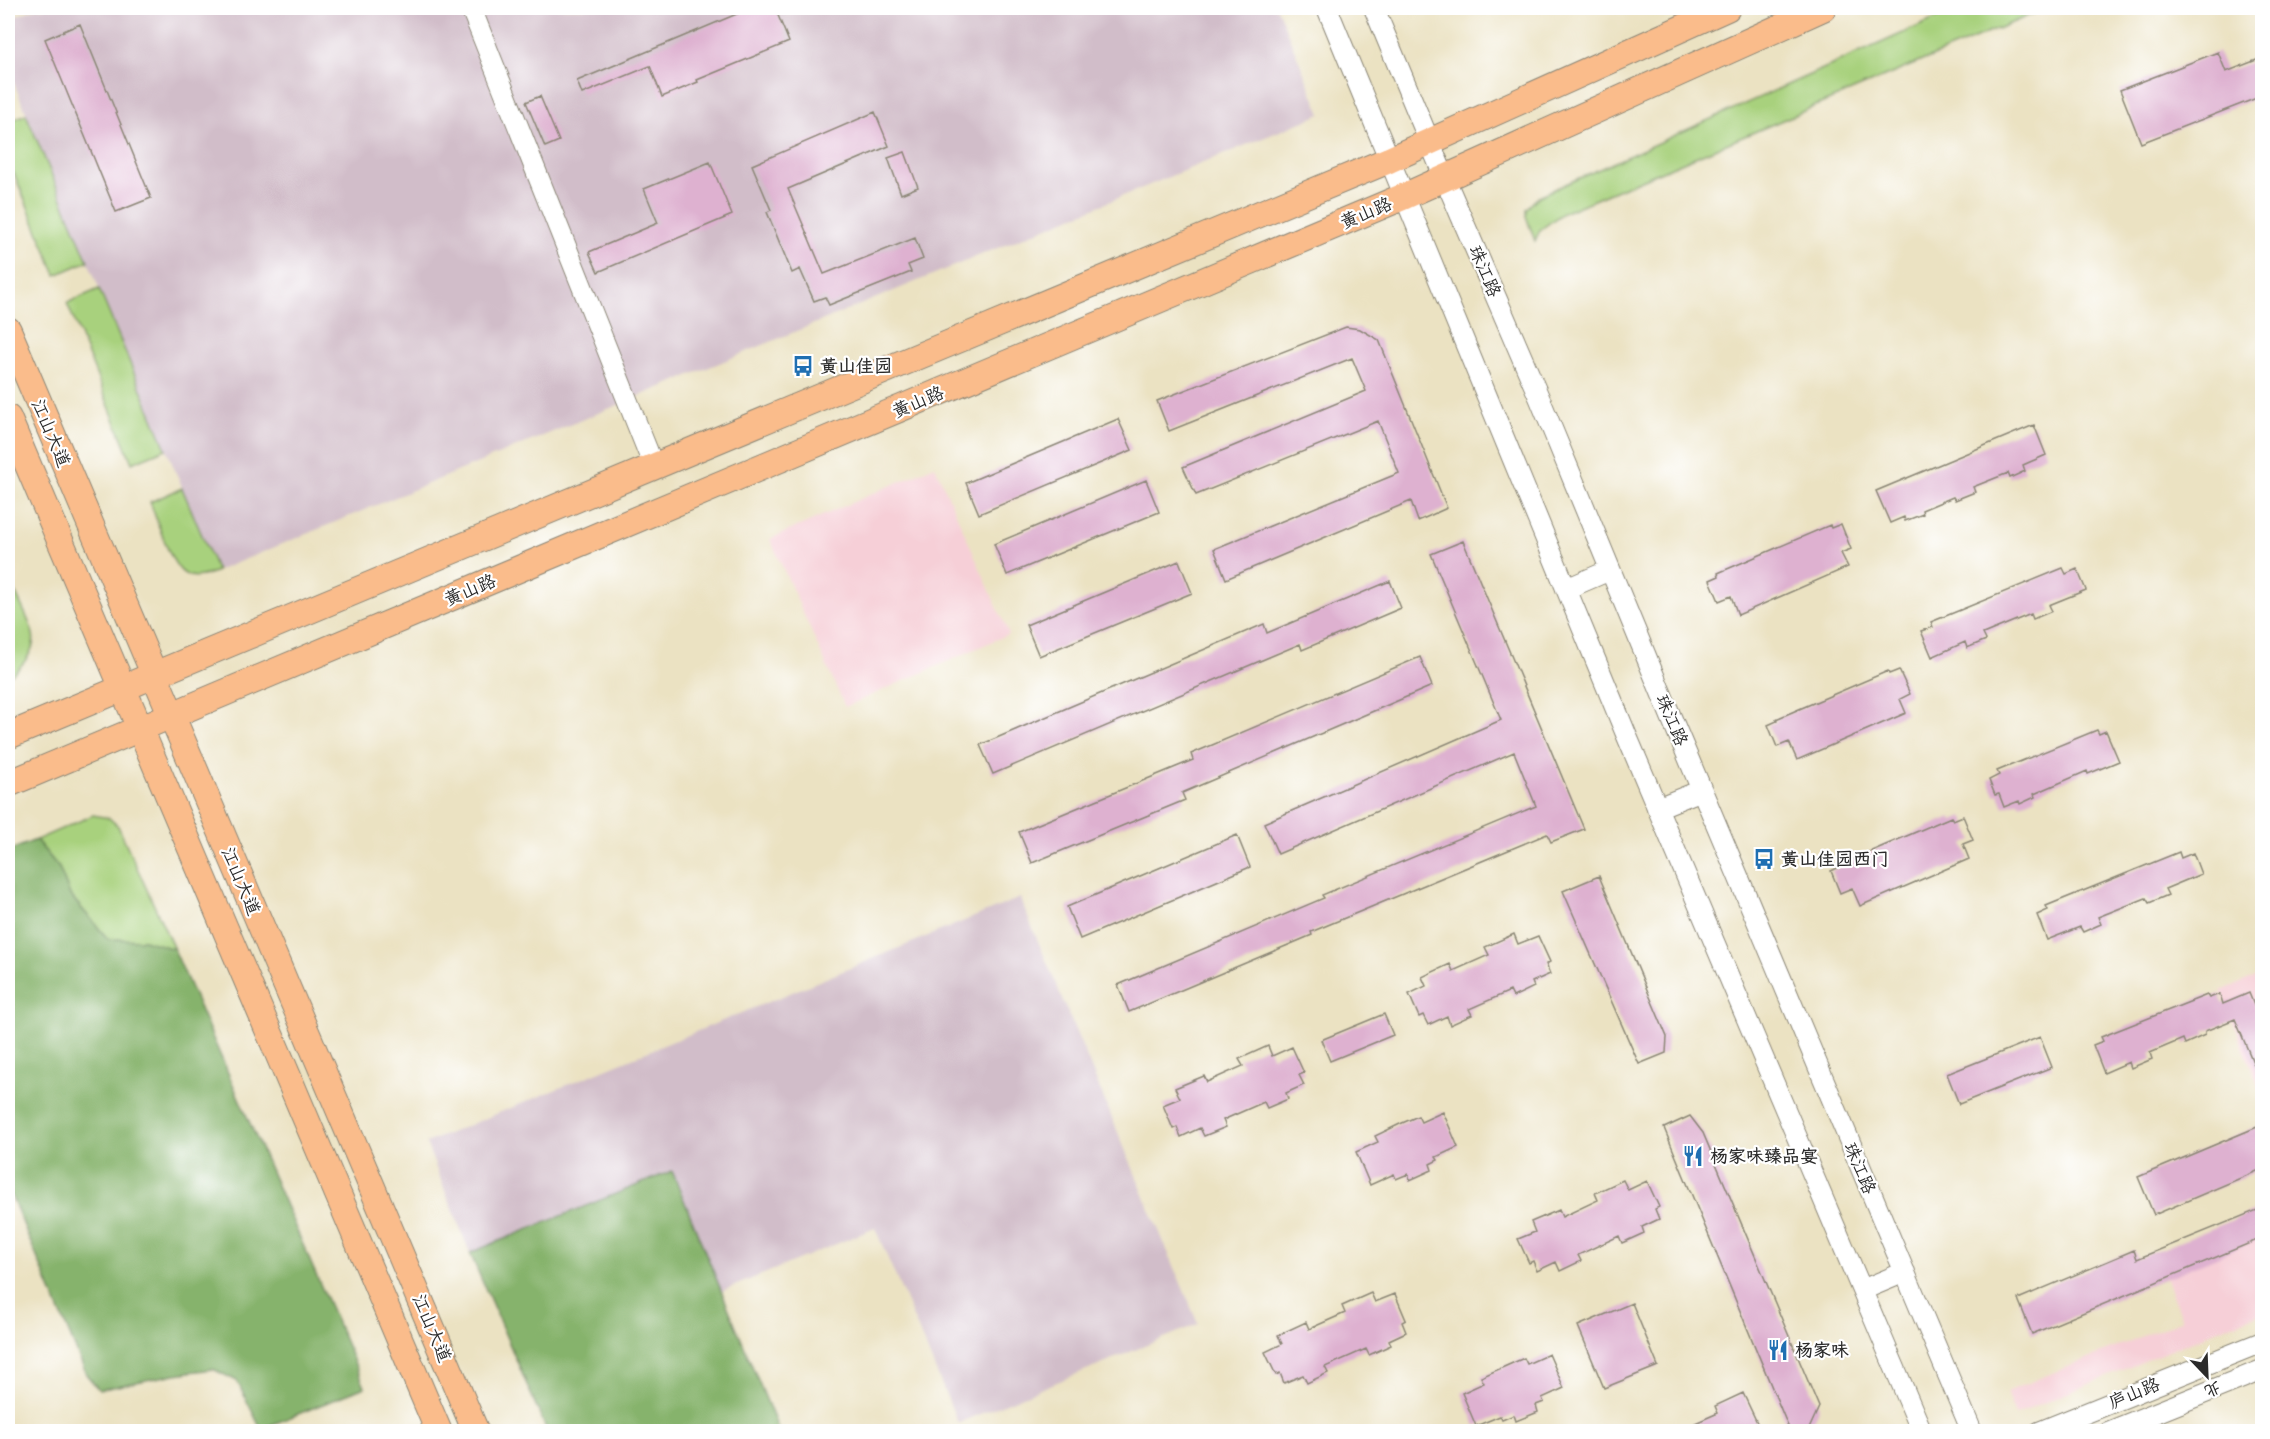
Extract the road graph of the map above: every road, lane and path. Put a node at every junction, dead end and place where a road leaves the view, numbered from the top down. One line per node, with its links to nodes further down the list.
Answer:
1 (471, 8): 12 (street)
2 (1327, 8): 7 (street)
3 (1374, 8): 6 (street, 珠江路)
4 (1727, 8): 6 (main road)
5 (1823, 8): 8 (main road, 黄山路)
6 (1429, 142): 7 (main road); 8 (street, 珠江路)
7 (1389, 160): 9 (street); 12 (main road)
8 (1445, 179): 9 (main road, 黄山路); 13 (street, 珠江路)
9 (1405, 196): 14 (street); 17 (main road, 黄山路)
10 (8, 330): 15 (main road, 江山大道)
11 (8, 418): 16 (main road, 江山大道)
12 (654, 467): 15 (main road)
13 (1610, 570): 14 (street); 21 (street, 珠江路)
14 (1566, 589): 22 (street)
15 (154, 675): 16 (main road); 17 (main road, 江山大道)
16 (122, 688): 18 (main road, 江山大道); 19 (main road)
17 (171, 716): 18 (main road, 黄山路); 28 (main road, 江山大道)
18 (139, 729): 20 (main road, 黄山路); 27 (main road, 江山大道)
19 (8, 736)
20 (8, 784)
21 (1702, 790): 22 (street); 23 (street, 珠江路)
22 (1658, 808): 24 (street)
23 (1905, 1272): 24 (street); 30 (street, 珠江路)
24 (1862, 1290): 29 (street)
25 (2262, 1342): 31 (street, 庐山路)
26 (2262, 1370): 32 (street, 庐山路)
27 (439, 1431)
28 (476, 1431)
29 (1922, 1431)
30 (1972, 1431)
31 (2039, 1431)
32 (2108, 1431)

